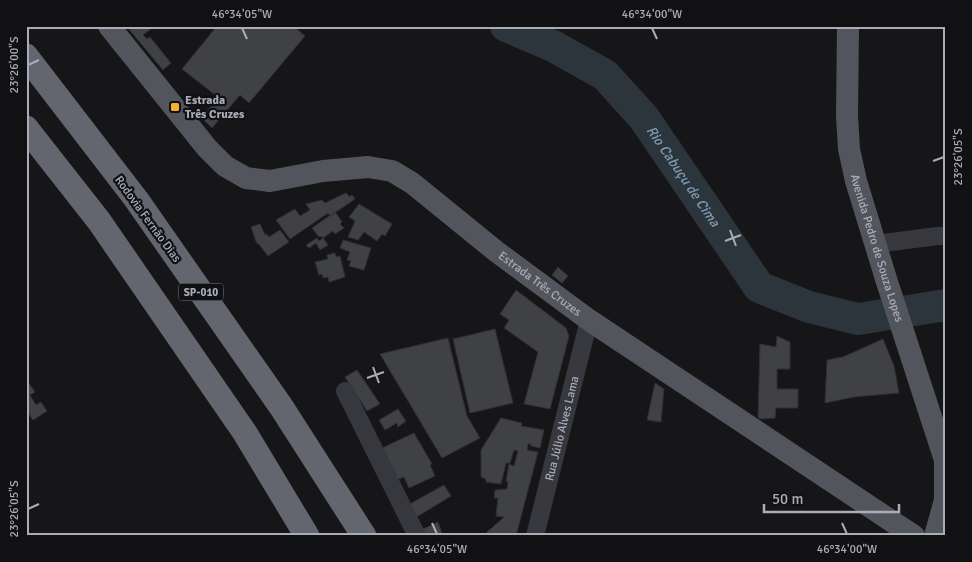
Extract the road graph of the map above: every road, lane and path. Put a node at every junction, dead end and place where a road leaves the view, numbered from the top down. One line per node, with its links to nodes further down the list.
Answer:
1 (109, 26): 7 (main road, Estrada Três Cruzes)
2 (848, 26): 6 (main road, Avenida Pedro de Souza Lopes)
3 (26, 56): 11 (highway, Rodovia Fernão Dias / SP-010)
4 (26, 128): 10 (highway)
5 (946, 236): 6 (street)
6 (876, 244): 9 (main road, Avenida Pedro de Souza Lopes)
7 (589, 320): 13 (street, Rua Júlio Alves Lama); 14 (main road, Estrada Três Cruzes)
8 (345, 391): 12 (street)
9 (946, 463): 15 (main road, Avenida Pedro de Souza Lopes)
10 (307, 536)
11 (364, 536)
12 (418, 536)
13 (535, 536)
14 (914, 536)
15 (935, 536)

